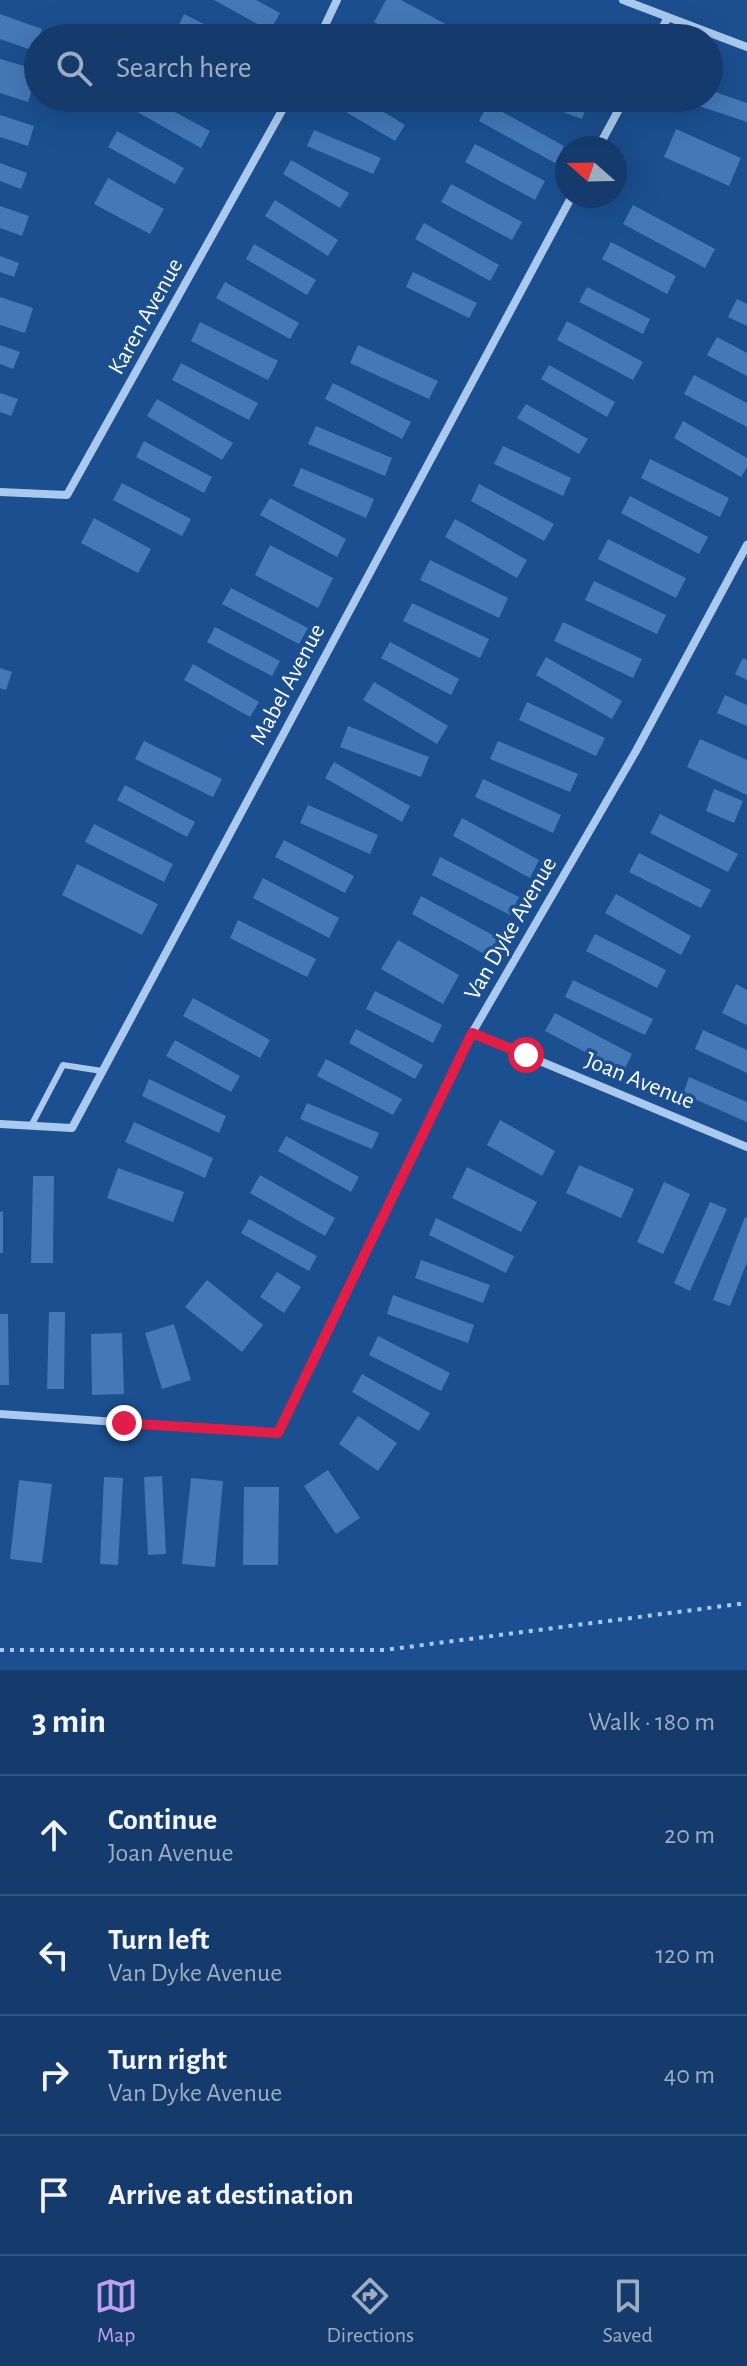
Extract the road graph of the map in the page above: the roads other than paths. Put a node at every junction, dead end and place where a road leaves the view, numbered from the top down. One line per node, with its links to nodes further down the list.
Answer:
1 (337, 0): 4 (street)
2 (623, 0): 3 (street)
3 (668, 17): 5 (street); 6 (street)
4 (326, 24)
5 (664, 24)
6 (686, 24)
7 (723, 38): 8 (street)
8 (747, 47)
9 (281, 112): 13 (street, Karen Avenue)
10 (617, 112): 11 (street)
11 (604, 136)
12 (566, 208): 16 (street, Mabel Avenue)
13 (0, 492)
14 (747, 545): 15 (street, Van Dyke Avenue)
15 (472, 1033): 19 (street, Joan Avenue); 20 (street, Van Dyke Avenue)
16 (102, 1071): 18 (street, Mabel Avenue); 18 (lane)
17 (0, 1124): 18 (street, Mabel Avenue)
18 (31, 1126)
19 (747, 1147)
20 (0, 1414)

